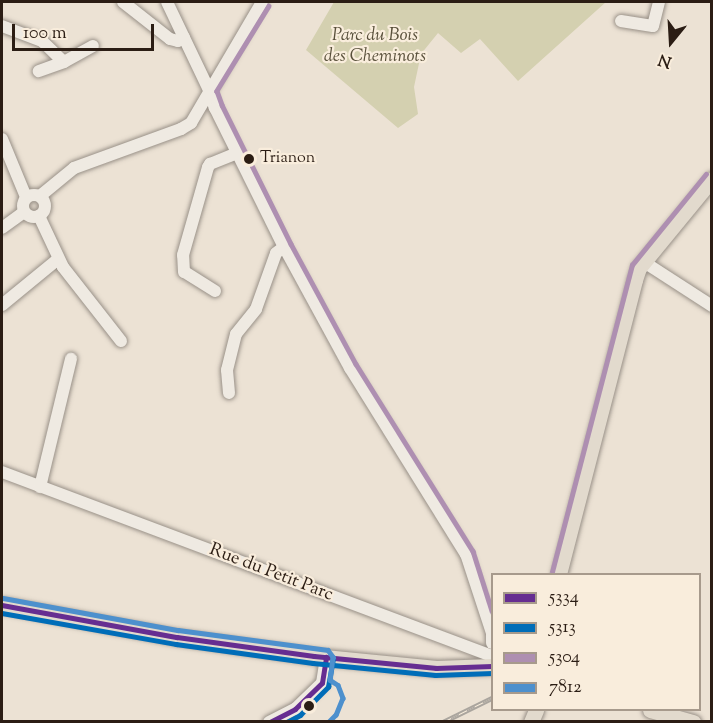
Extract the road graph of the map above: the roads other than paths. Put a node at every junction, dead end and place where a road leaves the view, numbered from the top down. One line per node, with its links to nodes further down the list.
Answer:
1 (123, 2): 7 (street)
2 (167, 2): 7 (street)
3 (262, 2): 11 (street)
4 (659, 2): 5 (street)
5 (621, 21)
6 (2, 26): 9 (street)
7 (183, 37): 11 (street)
8 (93, 46): 9 (street)
9 (64, 62): 10 (street)
10 (39, 71)
11 (209, 90): 13 (street); 15 (street)
12 (2, 139): 16 (street)
13 (237, 153): 20 (street); 23 (street)
14 (711, 179): 22 (main road)
15 (40, 196): 16 (street); 18 (street)
16 (26, 197): 17 (street)
17 (24, 212): 18 (street); 19 (street)
18 (39, 216): 21 (street)
19 (2, 228)
20 (284, 247): 28 (street); 33 (street)
21 (58, 259): 24 (street); 26 (street)
22 (644, 262): 25 (street); 31 (main road)
23 (215, 291)
24 (2, 305)
25 (711, 306)
26 (121, 341)
27 (71, 359): 30 (street)
28 (229, 393)
29 (2, 472): 30 (street, Rue du Petit Parc)
30 (40, 487): 34 (street, Rue du Petit Parc)
31 (559, 573)
32 (2, 605): 35 (main road)
33 (491, 630)
34 (489, 655): 35 (main road)
35 (326, 657): 38 (street)
36 (654, 711): 40 (main road)
37 (535, 713): 39 (street)
38 (269, 722)
39 (521, 722)
40 (693, 722)

